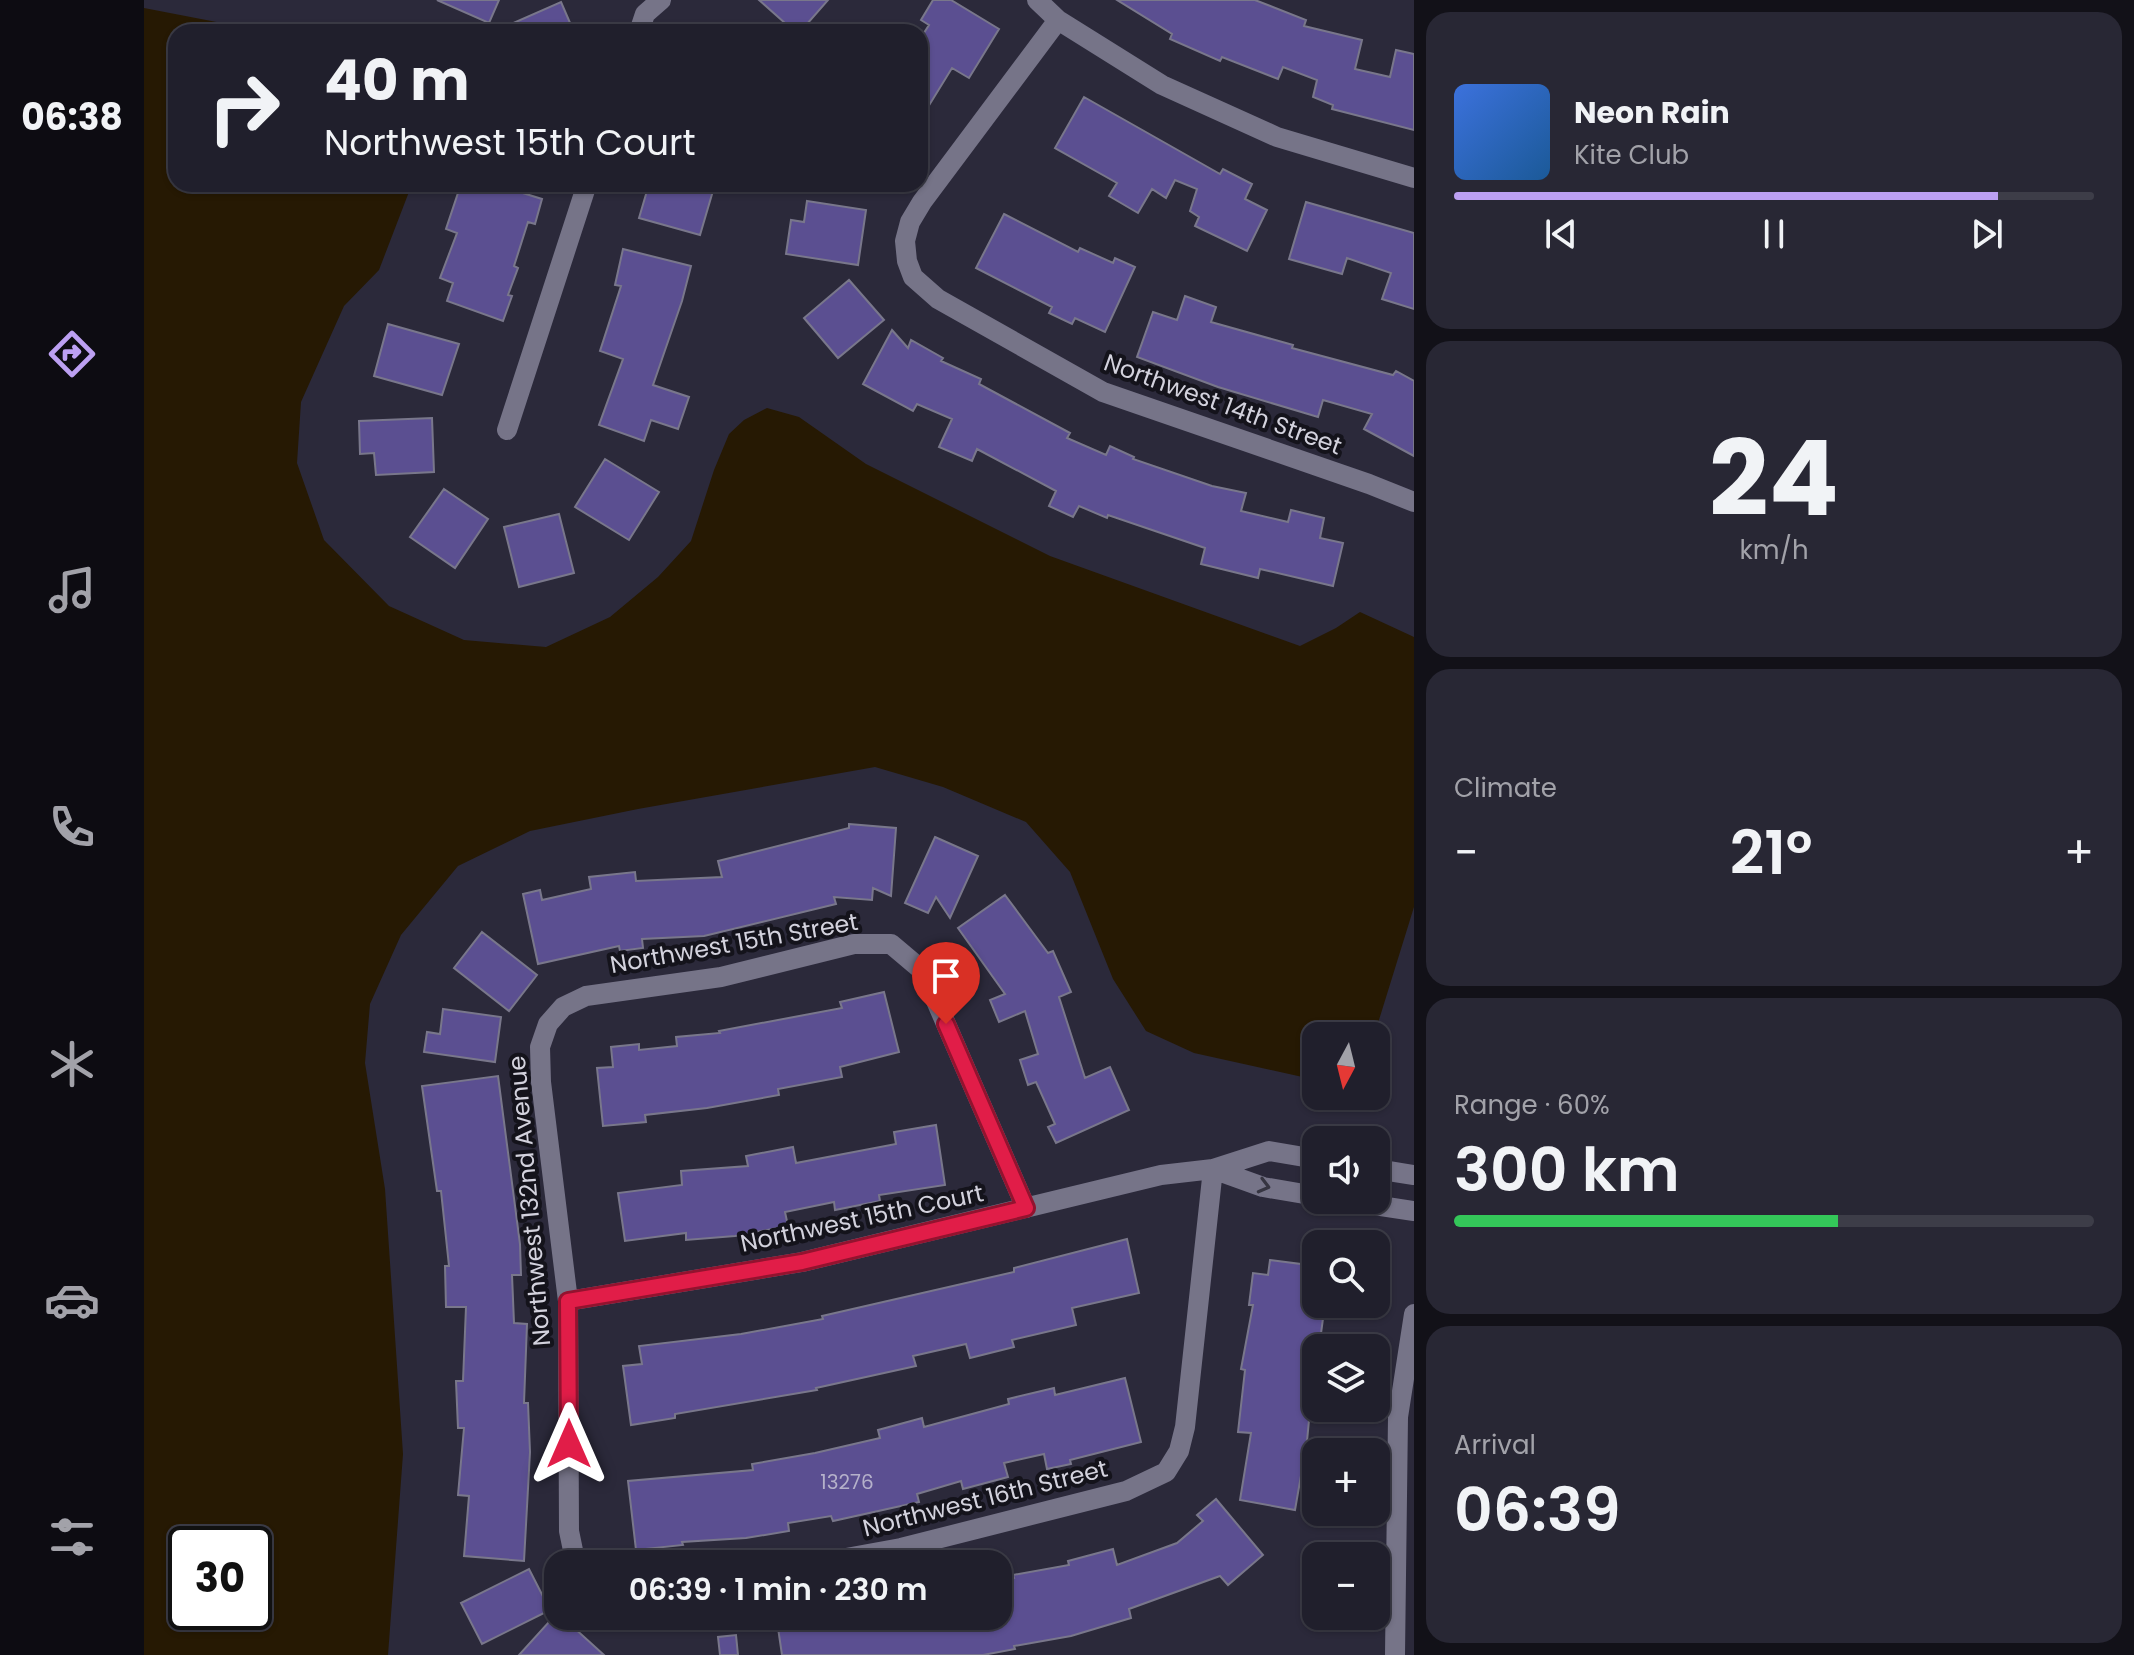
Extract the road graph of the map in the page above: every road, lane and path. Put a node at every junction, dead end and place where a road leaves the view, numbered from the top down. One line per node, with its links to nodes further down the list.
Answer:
1 (629, 0): 5 (street)
2 (661, 0): 5 (street)
3 (1037, 0): 4 (street)
4 (1058, 20): 6 (street); 9 (street, Northwest 14th Street)
5 (642, 23)
6 (1414, 178)
7 (584, 192): 8 (street)
8 (507, 430)
9 (1414, 502)
10 (548, 1024): 17 (street, Northwest 15th Street); 19 (street, Northwest 132nd Avenue)
11 (1302, 1157): 12 (street, Northwest 15th Court)
12 (1213, 1169): 15 (street, Northwest 15th Court, one-way to 15); 17 (street, Northwest 15th Court); 22 (street, Northwest 16th Street)
13 (1390, 1171): 14 (street)
14 (1414, 1175)
15 (1302, 1194)
16 (1390, 1207): 18 (street)
17 (1026, 1208): 19 (street, Northwest 15th Court)
18 (1414, 1211)
19 (568, 1301): 21 (street, Northwest 132nd Avenue)
20 (1414, 1314): 23 (street)
21 (573, 1550)
22 (890, 1550)
23 (1395, 1655)

